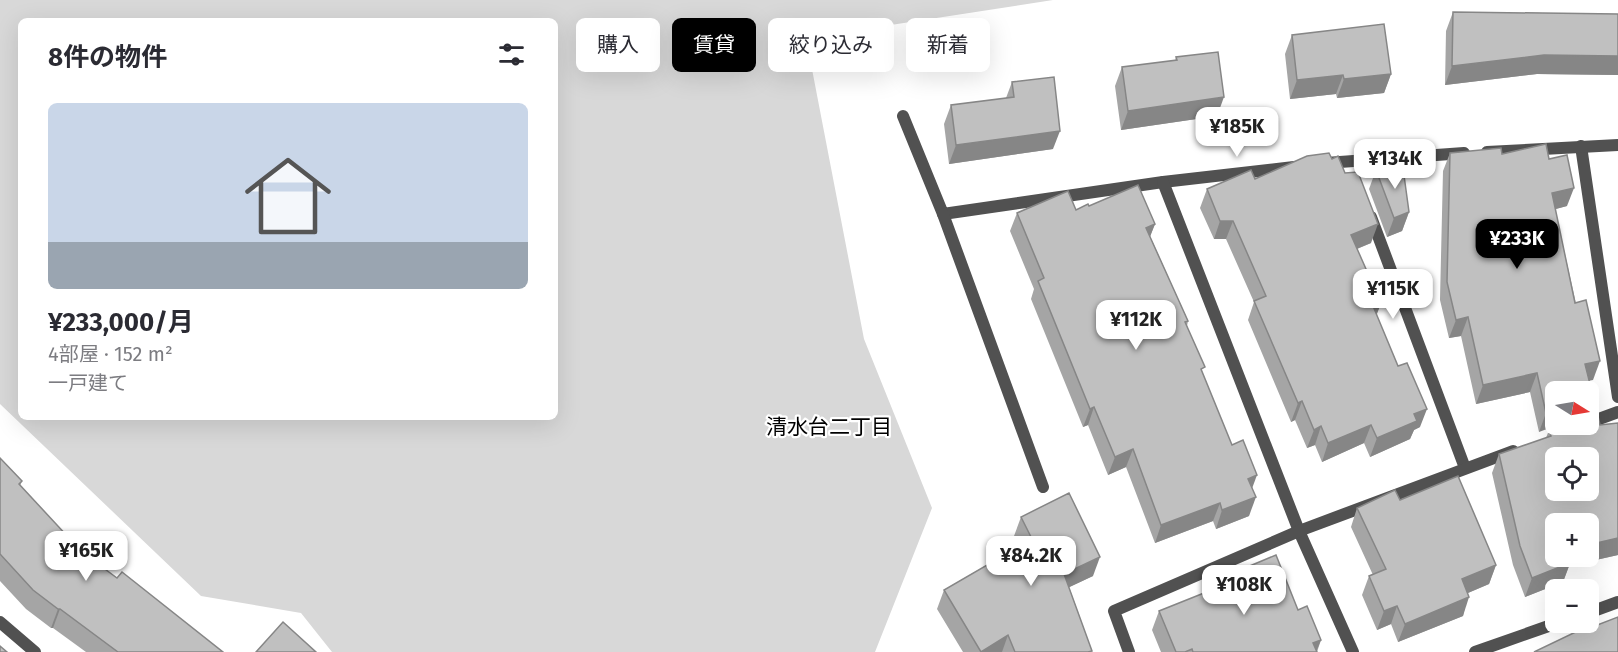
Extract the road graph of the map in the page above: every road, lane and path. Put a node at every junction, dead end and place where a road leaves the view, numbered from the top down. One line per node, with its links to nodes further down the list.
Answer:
1 (903, 116): 6 (street)
2 (1618, 145): 3 (street)
3 (1581, 146): 4 (street); 7 (street)
4 (1162, 182): 6 (street); 13 (street)
5 (1366, 204): 11 (street)
6 (943, 214): 12 (street)
7 (1618, 397)
8 (1618, 412): 9 (street)
9 (1599, 419)
10 (1530, 444): 11 (street)
11 (1465, 468): 13 (street)
12 (1043, 488)
13 (1299, 531): 19 (street); 20 (street)
14 (1618, 602): 15 (street)
15 (1599, 609)
16 (0, 622): 18 (street)
17 (1545, 627): 21 (street)
18 (35, 652)
19 (1129, 652)
20 (1353, 652)
21 (1475, 652)

